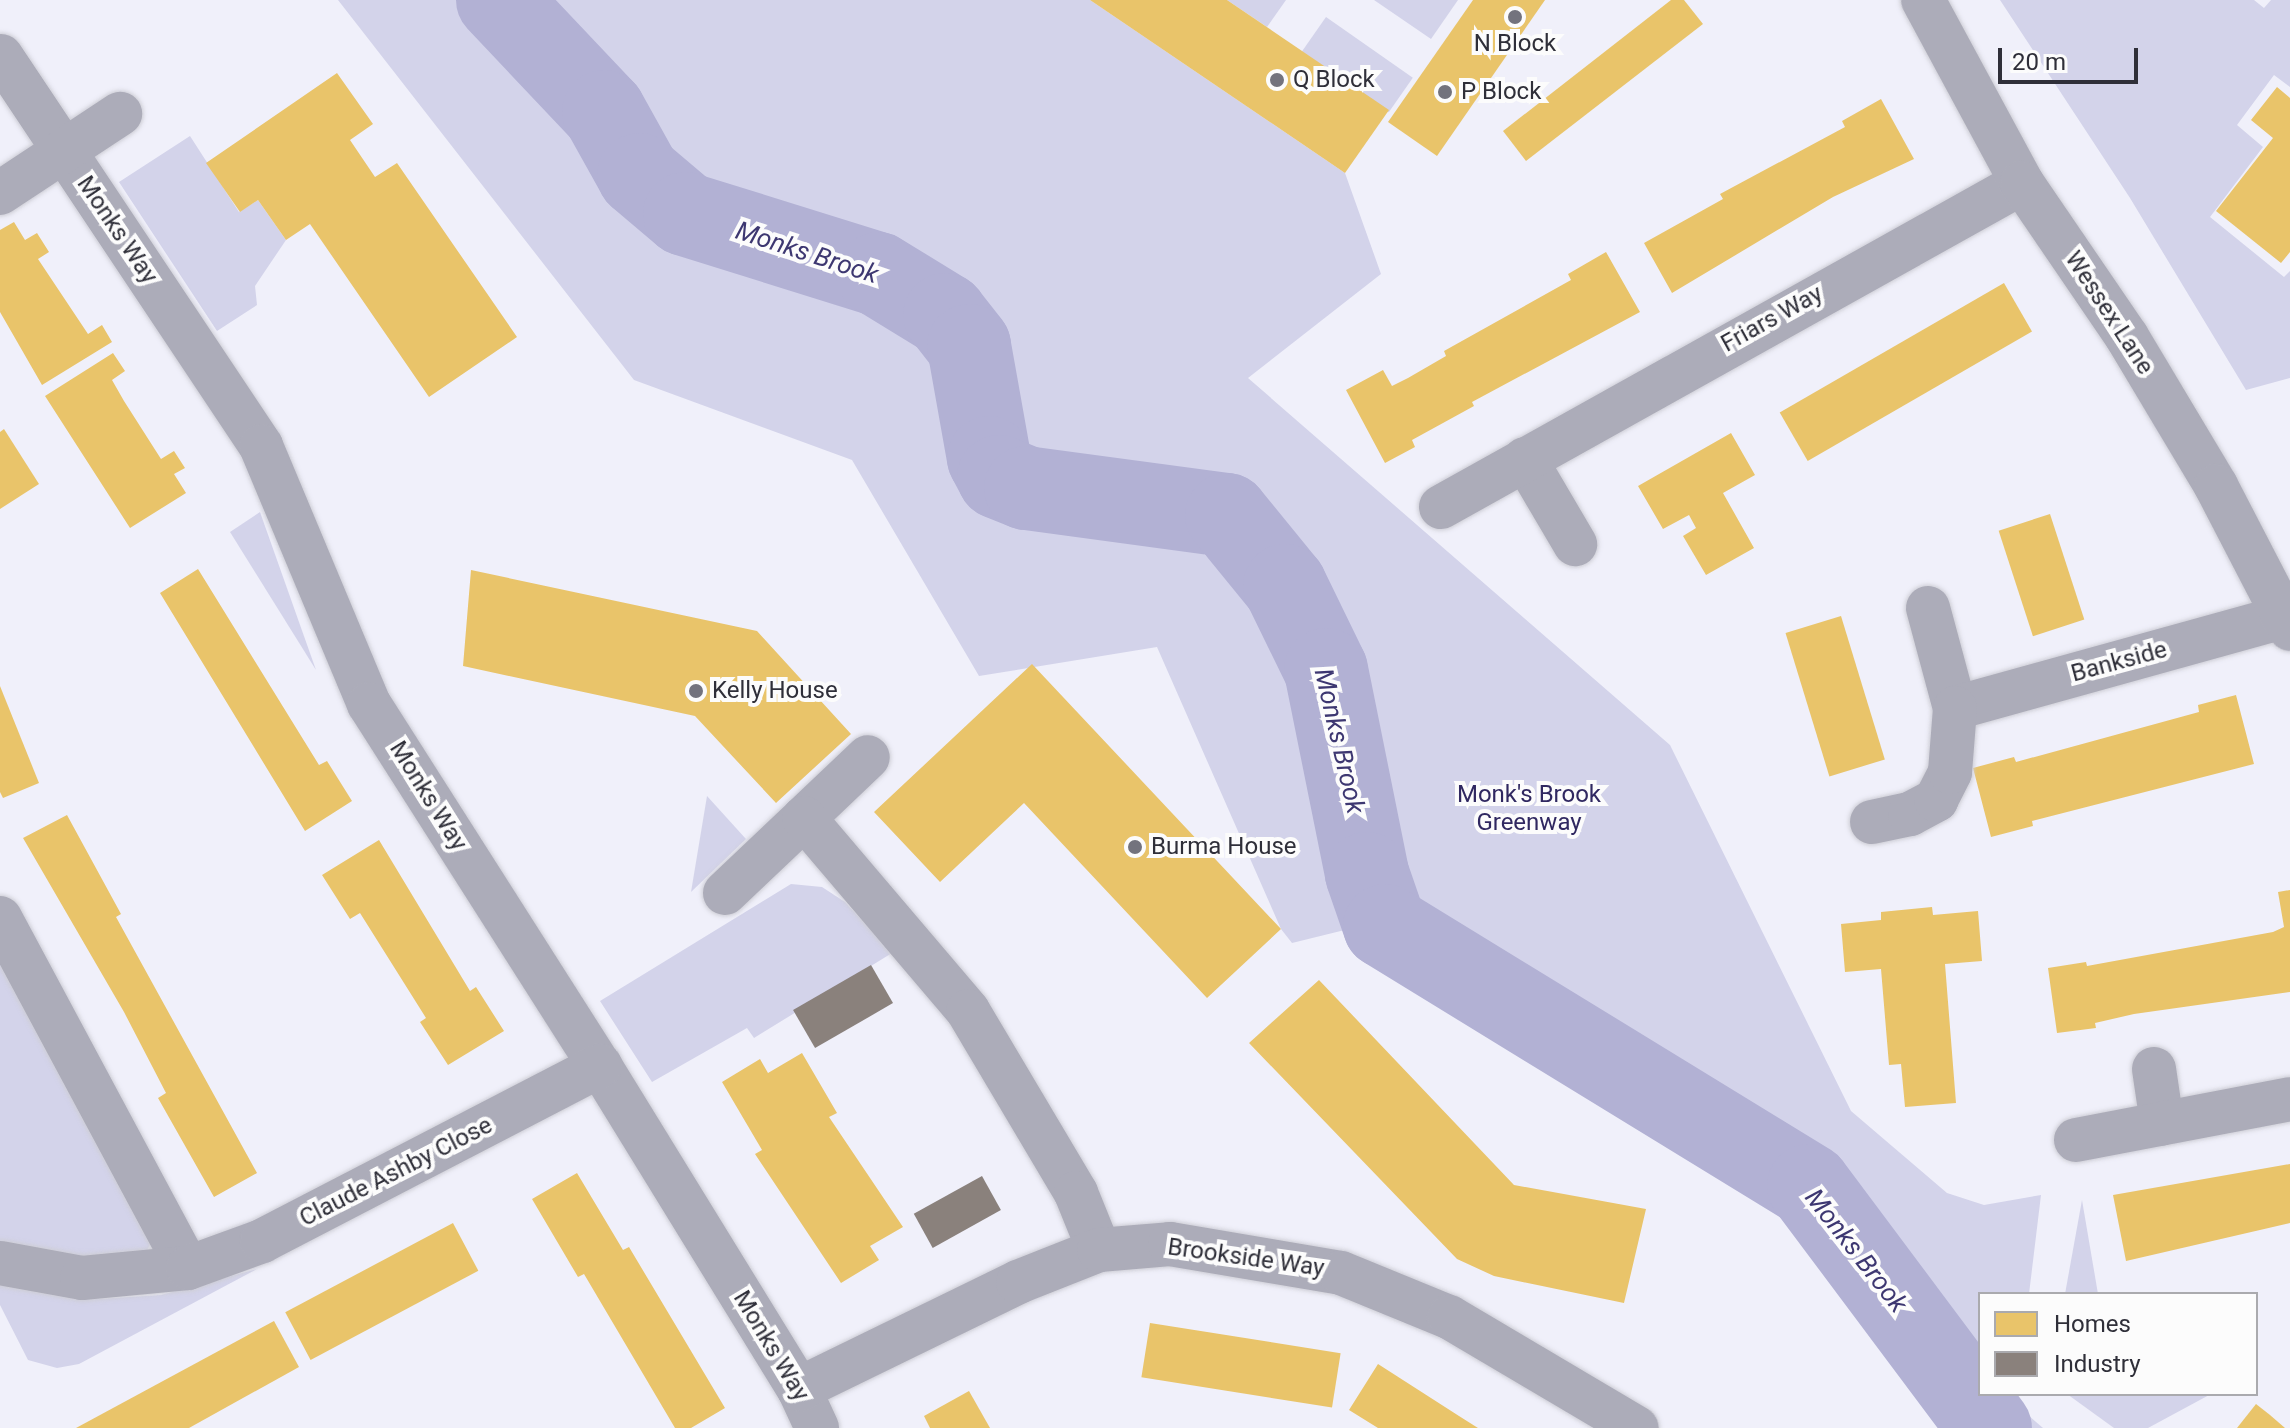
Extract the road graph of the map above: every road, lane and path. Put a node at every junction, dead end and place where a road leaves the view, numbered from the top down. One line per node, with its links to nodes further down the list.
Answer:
1 (1923, 0): 5 (street, Wessex Lane)
2 (1, 56): 4 (street, Monks Way)
3 (120, 114): 4 (street, Monks Way)
4 (65, 151): 6 (street, Monks Way); 18 (street, Monks Way)
5 (2022, 183): 7 (street, Friars Way); 11 (street, Wessex Lane)
6 (0, 193)
7 (1525, 459): 8 (street, Friars Way); 9 (street)
8 (1441, 507)
9 (1575, 544)
10 (1928, 608): 12 (street)
11 (2287, 623): 12 (street, Bankside)
12 (1955, 708): 15 (street)
13 (868, 757): 14 (street)
14 (804, 818): 16 (street); 23 (street)
15 (1872, 822)
16 (725, 893)
17 (0, 918): 25 (street)
18 (600, 1066): 25 (street, Claude Ashby Close); 26 (street, Monks Way)
19 (2154, 1069): 21 (street)
20 (2290, 1099): 21 (street)
21 (2162, 1123): 22 (street)
22 (2076, 1140)
23 (1099, 1250): 26 (street, Brookside Way); 28 (street, Brookside Way)
24 (0, 1263): 25 (street, Claude Ashby Close)
25 (188, 1268)
26 (799, 1389): 27 (street, Monks Way)
27 (817, 1428)
28 (1637, 1428)

